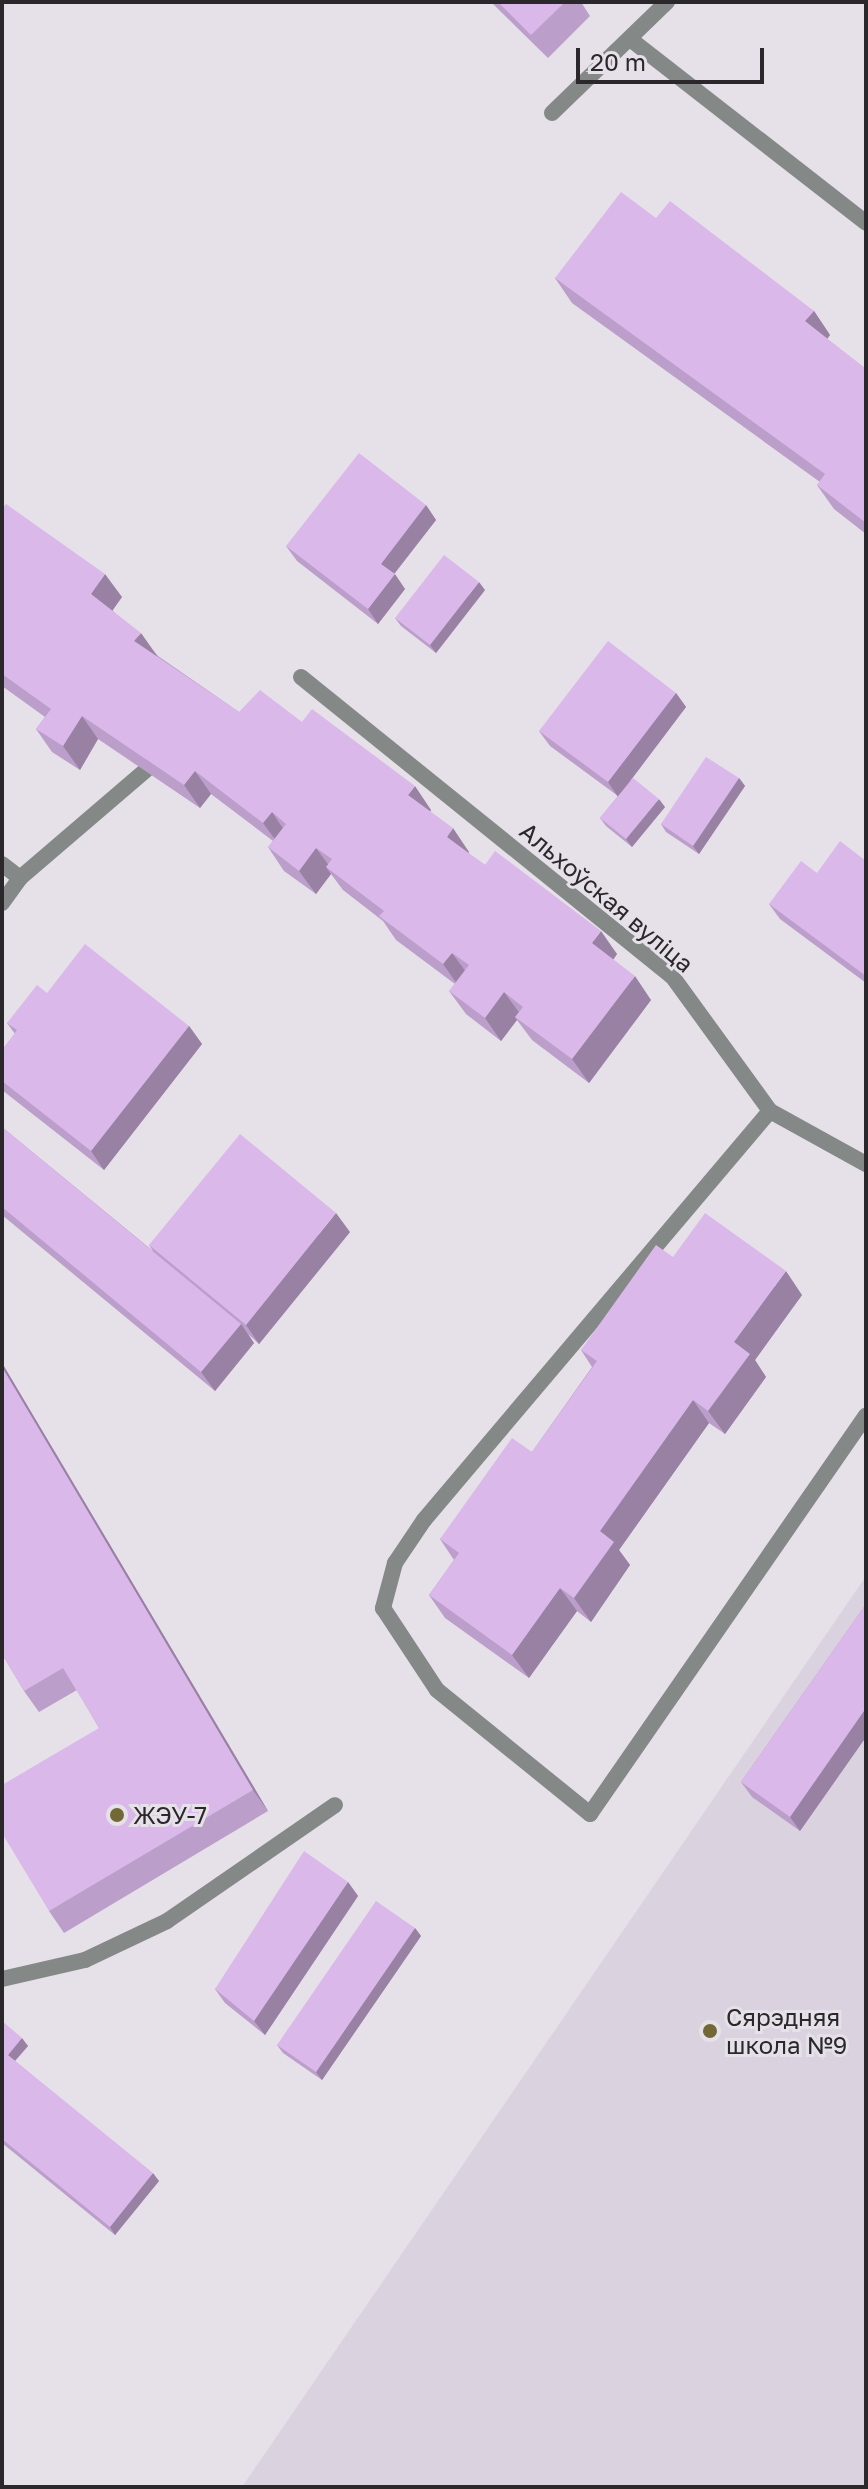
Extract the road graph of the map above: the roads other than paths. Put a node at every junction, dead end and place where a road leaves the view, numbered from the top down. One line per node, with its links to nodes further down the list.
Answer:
1 (667, 2): 2 (street)
2 (630, 39): 3 (street); 4 (street)
3 (552, 113)
4 (866, 223)
5 (301, 677): 10 (street, Альхоўская вуліца)
6 (146, 770): 8 (street)
7 (2, 864): 8 (street)
8 (20, 878): 9 (street)
9 (2, 903)
10 (770, 1111): 11 (street, Альхоўская вуліца); 12 (street)
11 (866, 1164)
12 (866, 1415)
13 (335, 1805): 14 (street)
14 (2, 1979)

